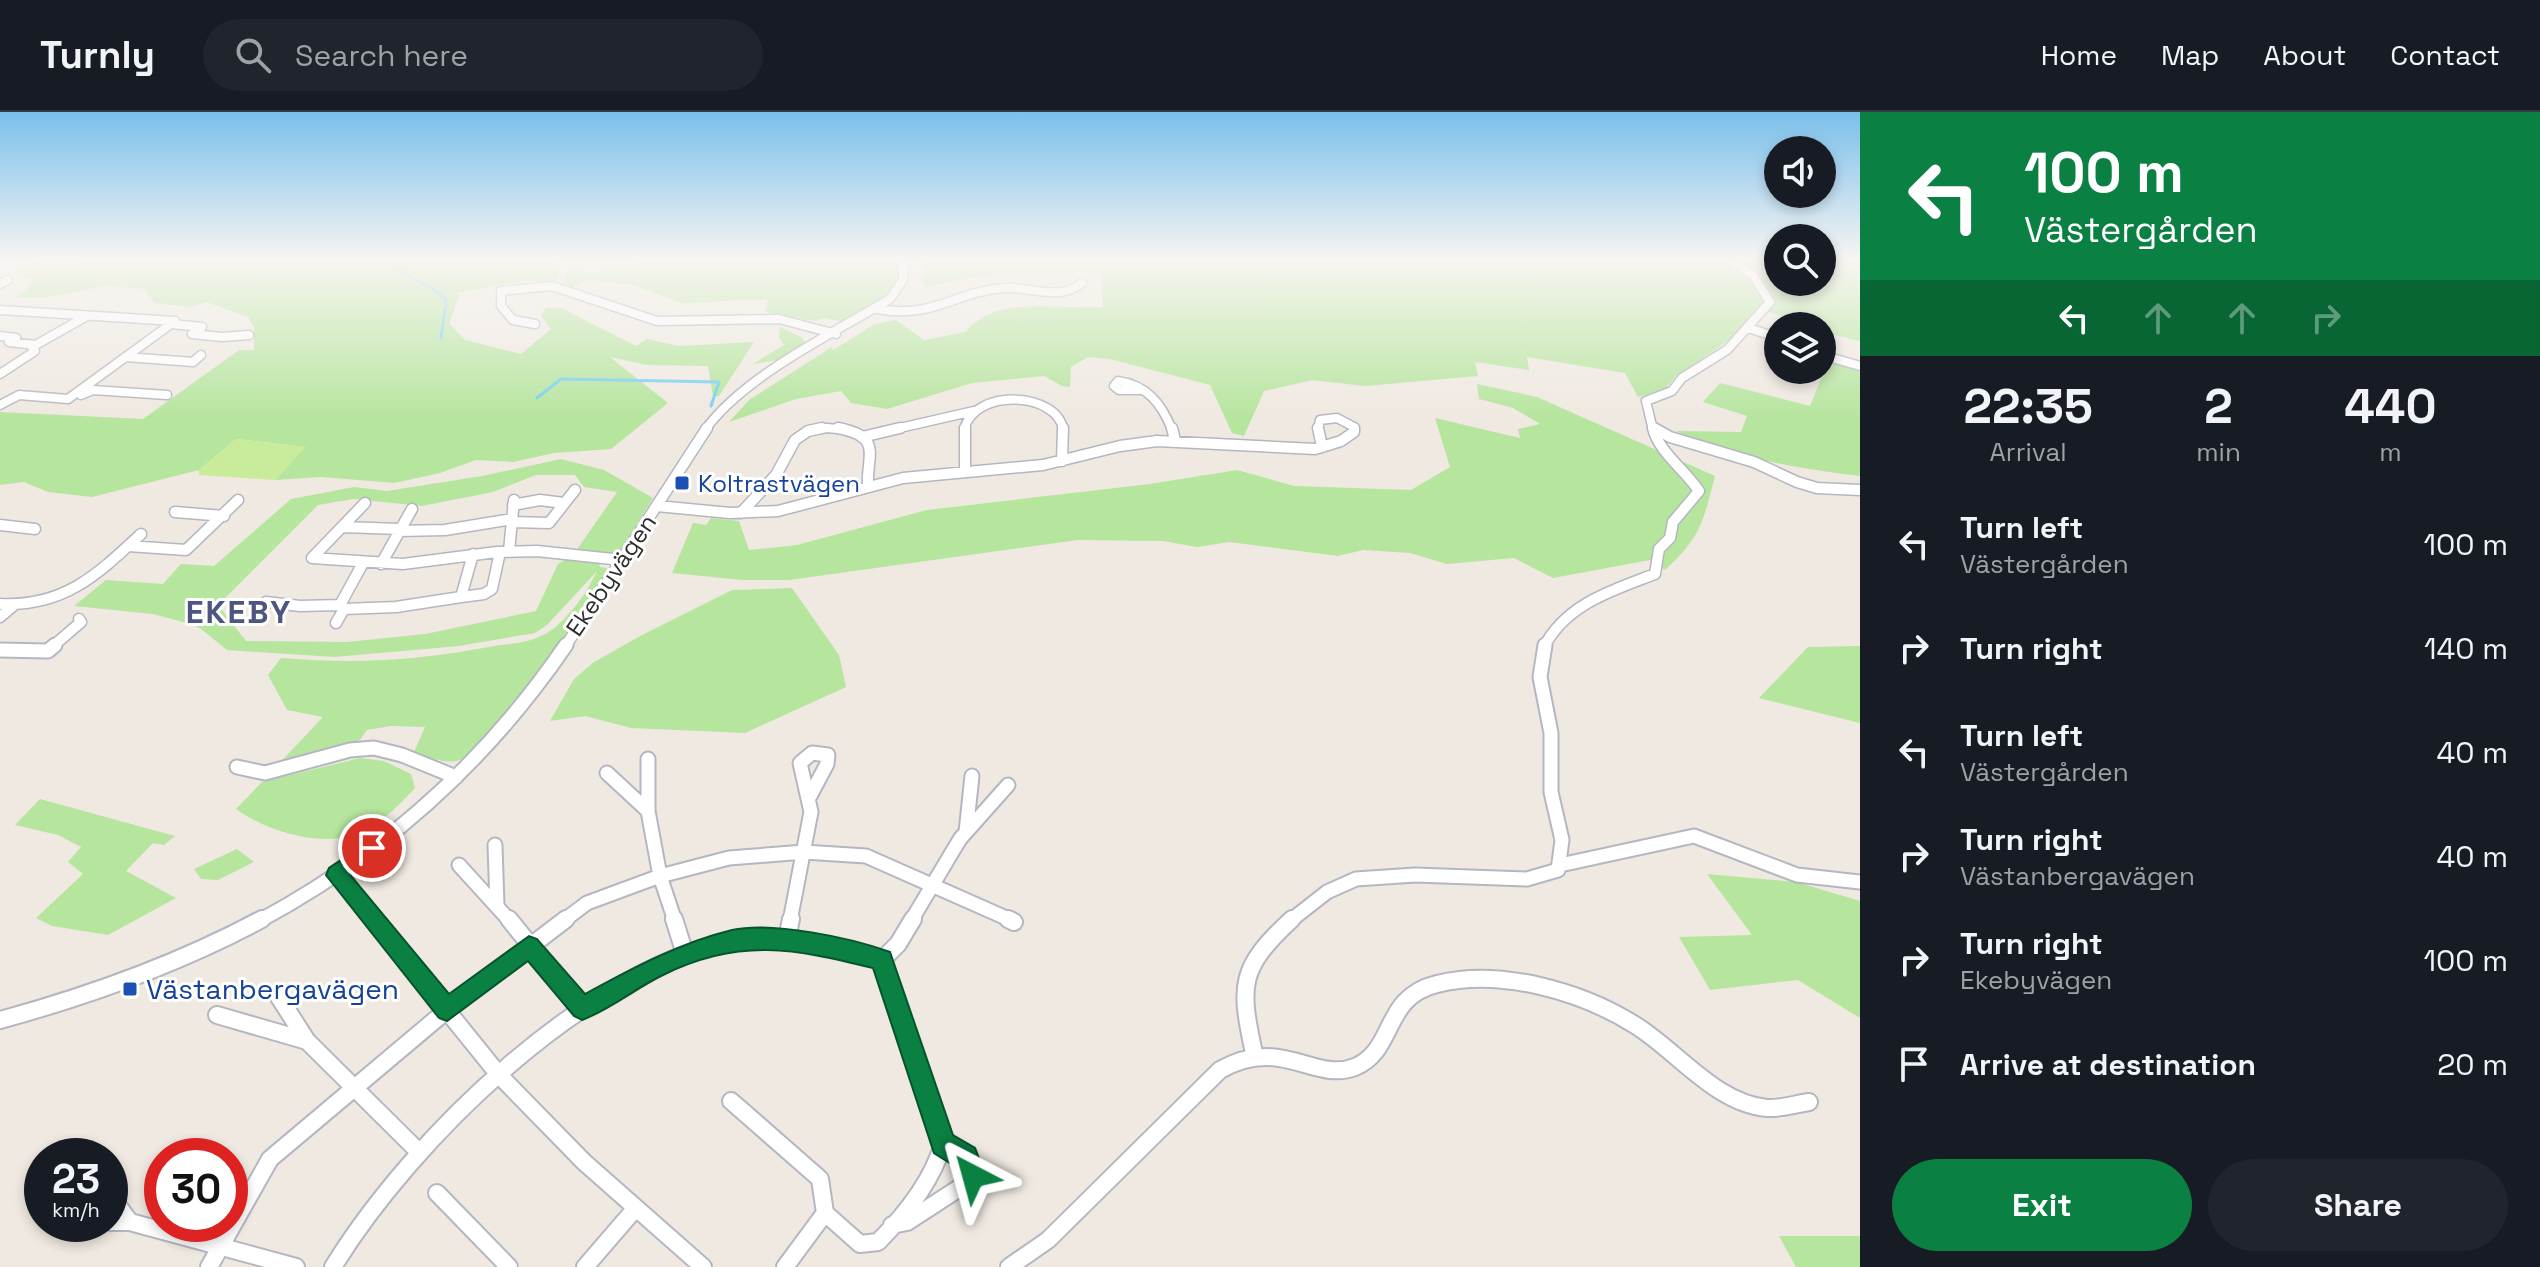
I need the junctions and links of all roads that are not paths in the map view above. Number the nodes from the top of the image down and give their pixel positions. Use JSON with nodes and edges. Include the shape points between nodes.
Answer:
{"nodes":[{"id":1,"x":32,"y":312,"type":"edge"},
{"id":2,"x":88,"y":312,"type":"edge"},
{"id":3,"x":506,"y":312,"type":"edge"},
{"id":4,"x":630,"y":312,"type":"edge"},
{"id":5,"x":872,"y":312,"type":"edge"},
{"id":6,"x":1762,"y":312,"type":"edge"},
{"id":7,"x":84,"y":315,"type":"junction"},
{"id":8,"x":171,"y":324,"type":"junction"},
{"id":9,"x":535,"y":324,"type":"dead end"},
{"id":10,"x":1749,"y":328,"type":"junction"},
{"id":11,"x":1764,"y":333,"type":"edge"},
{"id":12,"x":836,"y":334,"type":"junction"},
{"id":13,"x":249,"y":335,"type":"dead end"},
{"id":14,"x":0,"y":336,"type":"edge"},
{"id":15,"x":35,"y":345,"type":"junction"},
{"id":16,"x":201,"y":355,"type":"dead end"},
{"id":17,"x":126,"y":357,"type":"junction"},
{"id":18,"x":1836,"y":359,"type":"edge"},
{"id":19,"x":1860,"y":366,"type":"edge"},
{"id":20,"x":1,"y":372,"type":"edge"},
{"id":21,"x":1139,"y":390,"type":"dead end"},
{"id":22,"x":0,"y":394,"type":"edge"},
{"id":23,"x":19,"y":394,"type":"junction"},
{"id":24,"x":74,"y":394,"type":"junction"},
{"id":25,"x":167,"y":395,"type":"dead end"},
{"id":26,"x":0,"y":405,"type":"edge"},
{"id":27,"x":974,"y":411,"type":"junction"},
{"id":28,"x":1654,"y":428,"type":"junction"},
{"id":29,"x":862,"y":437,"type":"junction"},
{"id":30,"x":1175,"y":440,"type":"junction"},
{"id":31,"x":1322,"y":447,"type":"dead end"},
{"id":32,"x":1062,"y":461,"type":"junction"},
{"id":33,"x":965,"y":471,"type":"junction"},
{"id":34,"x":868,"y":486,"type":"junction"},
{"id":35,"x":575,"y":490,"type":"dead end"},
{"id":36,"x":1860,"y":490,"type":"edge"},
{"id":37,"x":238,"y":500,"type":"dead end"},
{"id":38,"x":365,"y":503,"type":"dead end"},
{"id":39,"x":564,"y":503,"type":"junction"},
{"id":40,"x":657,"y":506,"type":"junction"},
{"id":41,"x":412,"y":509,"type":"dead end"},
{"id":42,"x":175,"y":512,"type":"dead end"},
{"id":43,"x":741,"y":513,"type":"junction"},
{"id":44,"x":224,"y":516,"type":"junction"},
{"id":45,"x":512,"y":520,"type":"junction"},
{"id":46,"x":0,"y":525,"type":"edge"},
{"id":47,"x":343,"y":527,"type":"junction"},
{"id":48,"x":35,"y":529,"type":"dead end"},
{"id":49,"x":398,"y":530,"type":"junction"},
{"id":50,"x":141,"y":534,"type":"dead end"},
{"id":51,"x":128,"y":546,"type":"junction"},
{"id":52,"x":504,"y":551,"type":"junction"},
{"id":53,"x":473,"y":554,"type":"junction"},
{"id":54,"x":622,"y":560,"type":"junction"},
{"id":55,"x":363,"y":563,"type":"junction"},
{"id":56,"x":381,"y":564,"type":"junction"},
{"id":57,"x":461,"y":597,"type":"junction"},
{"id":58,"x":266,"y":602,"type":"dead end"},
{"id":59,"x":0,"y":604,"type":"edge"},
{"id":60,"x":13,"y":606,"type":"junction"},
{"id":61,"x":342,"y":607,"type":"junction"},
{"id":62,"x":0,"y":617,"type":"edge"},
{"id":63,"x":79,"y":619,"type":"dead end"},
{"id":64,"x":336,"y":623,"type":"dead end"},
{"id":65,"x":0,"y":650,"type":"edge"},
{"id":66,"x":648,"y":759,"type":"dead end"},
{"id":67,"x":237,"y":767,"type":"dead end"},
{"id":68,"x":607,"y":773,"type":"dead end"},
{"id":69,"x":972,"y":776,"type":"dead end"},
{"id":70,"x":456,"y":777,"type":"junction"},
{"id":71,"x":1008,"y":785,"type":"dead end"},
{"id":72,"x":810,"y":796,"type":"dead end"},
{"id":73,"x":648,"y":811,"type":"junction"},
{"id":74,"x":966,"y":832,"type":"junction"},
{"id":75,"x":495,"y":845,"type":"dead end"},
{"id":76,"x":804,"y":852,"type":"junction"},
{"id":77,"x":459,"y":865,"type":"dead end"},
{"id":78,"x":1560,"y":865,"type":"junction"},
{"id":79,"x":337,"y":875,"type":"junction"},
{"id":80,"x":660,"y":876,"type":"junction"},
{"id":81,"x":1860,"y":882,"type":"edge"},
{"id":82,"x":932,"y":885,"type":"junction"},
{"id":83,"x":497,"y":905,"type":"junction"},
{"id":84,"x":1014,"y":922,"type":"dead end"},
{"id":85,"x":787,"y":939,"type":"junction"},
{"id":86,"x":529,"y":946,"type":"junction"},
{"id":87,"x":685,"y":954,"type":"junction"},
{"id":88,"x":882,"y":960,"type":"junction"},
{"id":89,"x":277,"y":994,"type":"dead end"},
{"id":90,"x":582,"y":1009,"type":"junction"},
{"id":91,"x":447,"y":1010,"type":"junction"},
{"id":92,"x":217,"y":1015,"type":"dead end"},
{"id":93,"x":0,"y":1020,"type":"edge"},
{"id":94,"x":307,"y":1041,"type":"junction"},
{"id":95,"x":1254,"y":1053,"type":"junction"},
{"id":96,"x":499,"y":1075,"type":"junction"},
{"id":97,"x":352,"y":1088,"type":"junction"},
{"id":98,"x":731,"y":1101,"type":"dead end"},
{"id":99,"x":1809,"y":1102,"type":"dead end"},
{"id":100,"x":943,"y":1144,"type":"junction"},
{"id":101,"x":419,"y":1152,"type":"junction"},
{"id":102,"x":437,"y":1193,"type":"dead end"},
{"id":103,"x":635,"y":1209,"type":"junction"},
{"id":104,"x":825,"y":1213,"type":"junction"},
{"id":105,"x":128,"y":1219,"type":"edge"},
{"id":106,"x":130,"y":1222,"type":"joint"},
{"id":107,"x":892,"y":1225,"type":"junction"},
{"id":108,"x":219,"y":1244,"type":"junction"},
{"id":109,"x":209,"y":1267,"type":"edge"},
{"id":110,"x":296,"y":1267,"type":"edge"},
{"id":111,"x":333,"y":1267,"type":"edge"},
{"id":112,"x":509,"y":1267,"type":"edge"},
{"id":113,"x":585,"y":1267,"type":"edge"},
{"id":114,"x":703,"y":1267,"type":"edge"},
{"id":115,"x":785,"y":1267,"type":"edge"},
{"id":116,"x":1009,"y":1267,"type":"edge"}],
"edges":[{"from":1,"to":7,"type":"street"},
{"from":2,"to":7,"type":"street"},
{"from":3,"to":9,"type":"street","via":[[513,320]]},
{"from":4,"to":12,"type":"street","via":[[657,321],[770,318]]},
{"from":5,"to":12,"type":"street","name":"Ekebyvägen"},
{"from":6,"to":10,"type":"street"},
{"from":7,"to":8,"type":"street","via":[[175,321]]},
{"from":7,"to":15,"type":"street"},
{"from":8,"to":13,"type":"street","via":[[202,327],[192,334]]},
{"from":8,"to":17,"type":"street"},
{"from":10,"to":11,"type":"street"},
{"from":10,"to":28,"type":"street","via":[[1672,391],[1646,401]]},
{"from":12,"to":40,"type":"street","name":"Ekebyvägen","via":[[724,407]]},
{"from":14,"to":15,"type":"street"},
{"from":15,"to":20,"type":"street","via":[[35,351]]},
{"from":16,"to":17,"type":"street","via":[[193,362]]},
{"from":17,"to":24,"type":"street"},
{"from":18,"to":19,"type":"street"},
{"from":21,"to":30,"type":"street","via":[[1166,413]]},
{"from":22,"to":23,"type":"street"},
{"from":23,"to":24,"type":"street","via":[[68,399]]},
{"from":23,"to":26,"type":"street"},
{"from":24,"to":25,"type":"street","via":[[93,390]]},
{"from":27,"to":29,"type":"street"},
{"from":27,"to":32,"type":"street","via":[[1022,400],[1051,410],[1063,424]]},
{"from":27,"to":33,"type":"street","via":[[963,443]]},
{"from":28,"to":36,"type":"street","via":[[1797,482]]},
{"from":28,"to":78,"type":"street","via":[[1656,442],[1699,491],[1670,526],[1655,574],[1604,592],[1560,623],[1541,662],[1551,733],[1551,794],[1565,853]]},
{"from":29,"to":34,"type":"street","via":[[873,456]]},
{"from":29,"to":43,"type":"street","via":[[832,428],[803,433],[793,441],[773,479]]},
{"from":30,"to":31,"type":"street"},
{"from":30,"to":32,"type":"street","via":[[1120,446]]},
{"from":32,"to":33,"type":"street"},
{"from":33,"to":34,"type":"street"},
{"from":34,"to":43,"type":"street","via":[[778,511]]},
{"from":35,"to":39,"type":"street"},
{"from":37,"to":44,"type":"street"},
{"from":38,"to":47,"type":"street"},
{"from":39,"to":45,"type":"street","via":[[549,523]]},
{"from":39,"to":45,"type":"street","via":[[514,502]]},
{"from":40,"to":43,"type":"street"},
{"from":40,"to":54,"type":"street","name":"Ekebyvägen"},
{"from":41,"to":49,"type":"street"},
{"from":42,"to":44,"type":"street"},
{"from":44,"to":51,"type":"street","via":[[186,550]]},
{"from":45,"to":49,"type":"street","via":[[445,530]]},
{"from":45,"to":52,"type":"street"},
{"from":46,"to":48,"type":"street"},
{"from":47,"to":49,"type":"street"},
{"from":47,"to":55,"type":"street","via":[[312,558]]},
{"from":49,"to":56,"type":"street"},
{"from":50,"to":51,"type":"street"},
{"from":51,"to":60,"type":"street","via":[[80,587],[38,605]]},
{"from":52,"to":53,"type":"street"},
{"from":52,"to":54,"type":"street"},
{"from":52,"to":57,"type":"street","via":[[492,589]]},
{"from":53,"to":56,"type":"street"},
{"from":53,"to":57,"type":"street"},
{"from":54,"to":70,"type":"street","name":"Ekebyvägen","via":[[526,701]]},
{"from":55,"to":56,"type":"street"},
{"from":55,"to":61,"type":"street"},
{"from":57,"to":61,"type":"street","via":[[396,607]]},
{"from":58,"to":61,"type":"street"},
{"from":59,"to":60,"type":"street"},
{"from":60,"to":62,"type":"street"},
{"from":61,"to":64,"type":"street"},
{"from":63,"to":65,"type":"street","via":[[48,651]]},
{"from":66,"to":73,"type":"street"},
{"from":67,"to":70,"type":"street","via":[[265,773],[374,748]]},
{"from":68,"to":73,"type":"street"},
{"from":69,"to":74,"type":"street"},
{"from":70,"to":79,"type":"street","name":"Ekebyvägen"},
{"from":71,"to":74,"type":"street"},
{"from":72,"to":76,"type":"street"},
{"from":73,"to":80,"type":"street"},
{"from":74,"to":82,"type":"street"},
{"from":75,"to":83,"type":"street"},
{"from":76,"to":80,"type":"street","via":[[729,858]]},
{"from":76,"to":82,"type":"street","via":[[866,856]]},
{"from":76,"to":85,"type":"street"},
{"from":77,"to":83,"type":"street"},
{"from":78,"to":81,"type":"street","via":[[1694,836],[1797,875]]},
{"from":78,"to":95,"type":"street","via":[[1552,874],[1532,879],[1382,877],[1340,885],[1279,930],[1249,967],[1244,996]]},
{"from":79,"to":91,"type":"street"},
{"from":79,"to":93,"type":"street","name":"Ekebyvägen","via":[[186,958],[109,989]]},
{"from":80,"to":86,"type":"street","via":[[587,903]]},
{"from":80,"to":87,"type":"street"},
{"from":82,"to":84,"type":"street"},
{"from":82,"to":88,"type":"street","via":[[898,944]]},
{"from":83,"to":86,"type":"street"},
{"from":85,"to":87,"type":"street","via":[[736,939]]},
{"from":85,"to":88,"type":"street"},
{"from":86,"to":90,"type":"street"},
{"from":86,"to":91,"type":"street"},
{"from":87,"to":90,"type":"street"},
{"from":88,"to":100,"type":"street"},
{"from":89,"to":94,"type":"street"},
{"from":90,"to":96,"type":"street"},
{"from":91,"to":96,"type":"street"},
{"from":91,"to":97,"type":"street"},
{"from":92,"to":94,"type":"street"},
{"from":94,"to":97,"type":"street"},
{"from":95,"to":99,"type":"street","via":[[1352,1069],[1372,1059],[1405,997],[1438,983],[1473,979],[1535,987],[1588,1002],[1634,1025],[1725,1093],[1765,1109]]},
{"from":95,"to":116,"type":"street","via":[[1220,1070],[1048,1240]]},
{"from":96,"to":101,"type":"street"},
{"from":96,"to":103,"type":"street"},
{"from":97,"to":101,"type":"street"},
{"from":97,"to":108,"type":"street","via":[[270,1159]]},
{"from":98,"to":104,"type":"street","via":[[820,1179]]},
{"from":100,"to":107,"type":"street","via":[[940,1157]]},
{"from":100,"to":107,"type":"street","via":[[966,1158],[973,1171],[970,1181],[907,1222]]},
{"from":101,"to":111,"type":"street","via":[[367,1209]]},
{"from":102,"to":112,"type":"street"},
{"from":103,"to":113,"type":"street"},
{"from":103,"to":114,"type":"street"},
{"from":104,"to":107,"type":"street","via":[[860,1244],[878,1242]]},
{"from":104,"to":115,"type":"street"},
{"from":105,"to":106,"type":"street"},
{"from":106,"to":108,"type":"street"},
{"from":108,"to":109,"type":"street"},
{"from":108,"to":110,"type":"street"}]}
